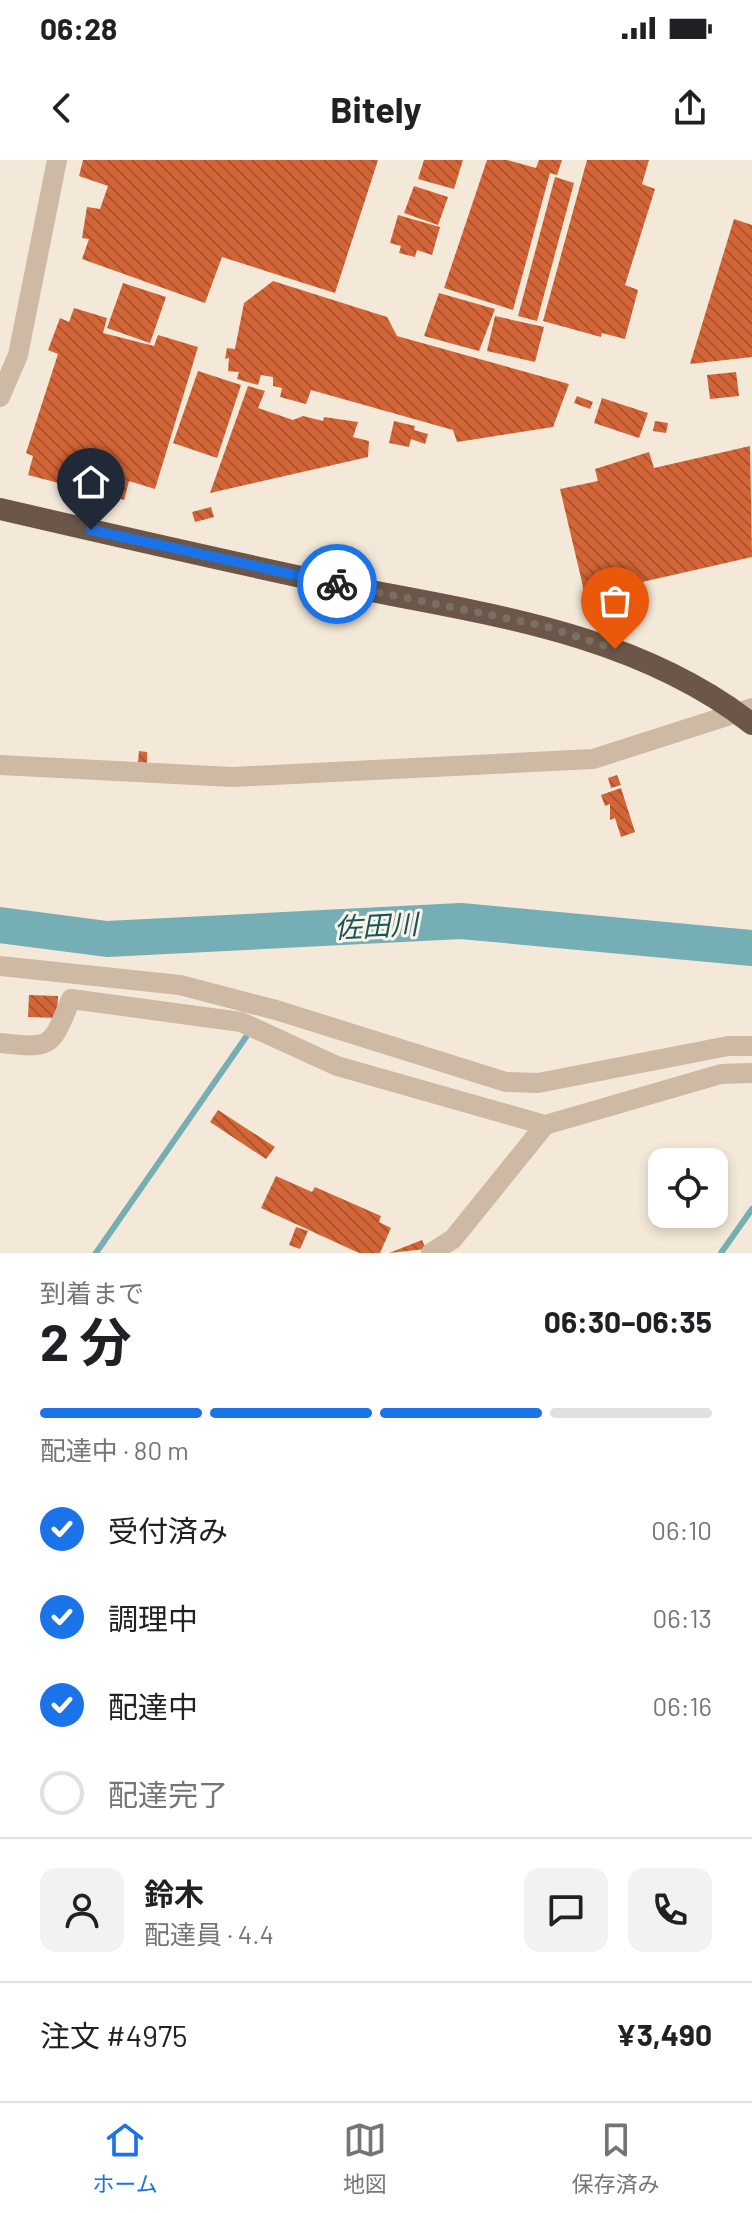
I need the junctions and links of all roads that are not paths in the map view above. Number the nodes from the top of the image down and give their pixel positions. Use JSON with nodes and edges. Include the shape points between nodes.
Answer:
{"nodes":[{"id":1,"x":57,"y":160,"type":"edge"},
{"id":2,"x":0,"y":397,"type":"edge"},
{"id":3,"x":0,"y":509,"type":"edge"},
{"id":4,"x":748,"y":715,"type":"edge"},
{"id":5,"x":0,"y":765,"type":"edge"},
{"id":6,"x":0,"y":966,"type":"edge"},
{"id":7,"x":0,"y":1043,"type":"edge"},
{"id":8,"x":752,"y":1046,"type":"edge"},
{"id":9,"x":752,"y":1073,"type":"edge"},
{"id":10,"x":545,"y":1125,"type":"junction"},
{"id":11,"x":431,"y":1253,"type":"edge"}],
"edges":[{"from":1,"to":2,"type":"street","via":[[18,355]]},
{"from":3,"to":4,"type":"highway","via":[[545,626],[639,657]]},
{"from":4,"to":5,"type":"street","via":[[593,759],[233,777]]},
{"from":6,"to":8,"type":"street","via":[[180,985],[506,1082],[538,1083],[728,1046]]},
{"from":7,"to":10,"type":"street","via":[[38,1047],[55,1037],[71,999],[241,1022],[337,1066]]},
{"from":9,"to":10,"type":"street","via":[[721,1074]]},
{"from":10,"to":11,"type":"street","via":[[453,1239]]}]}
